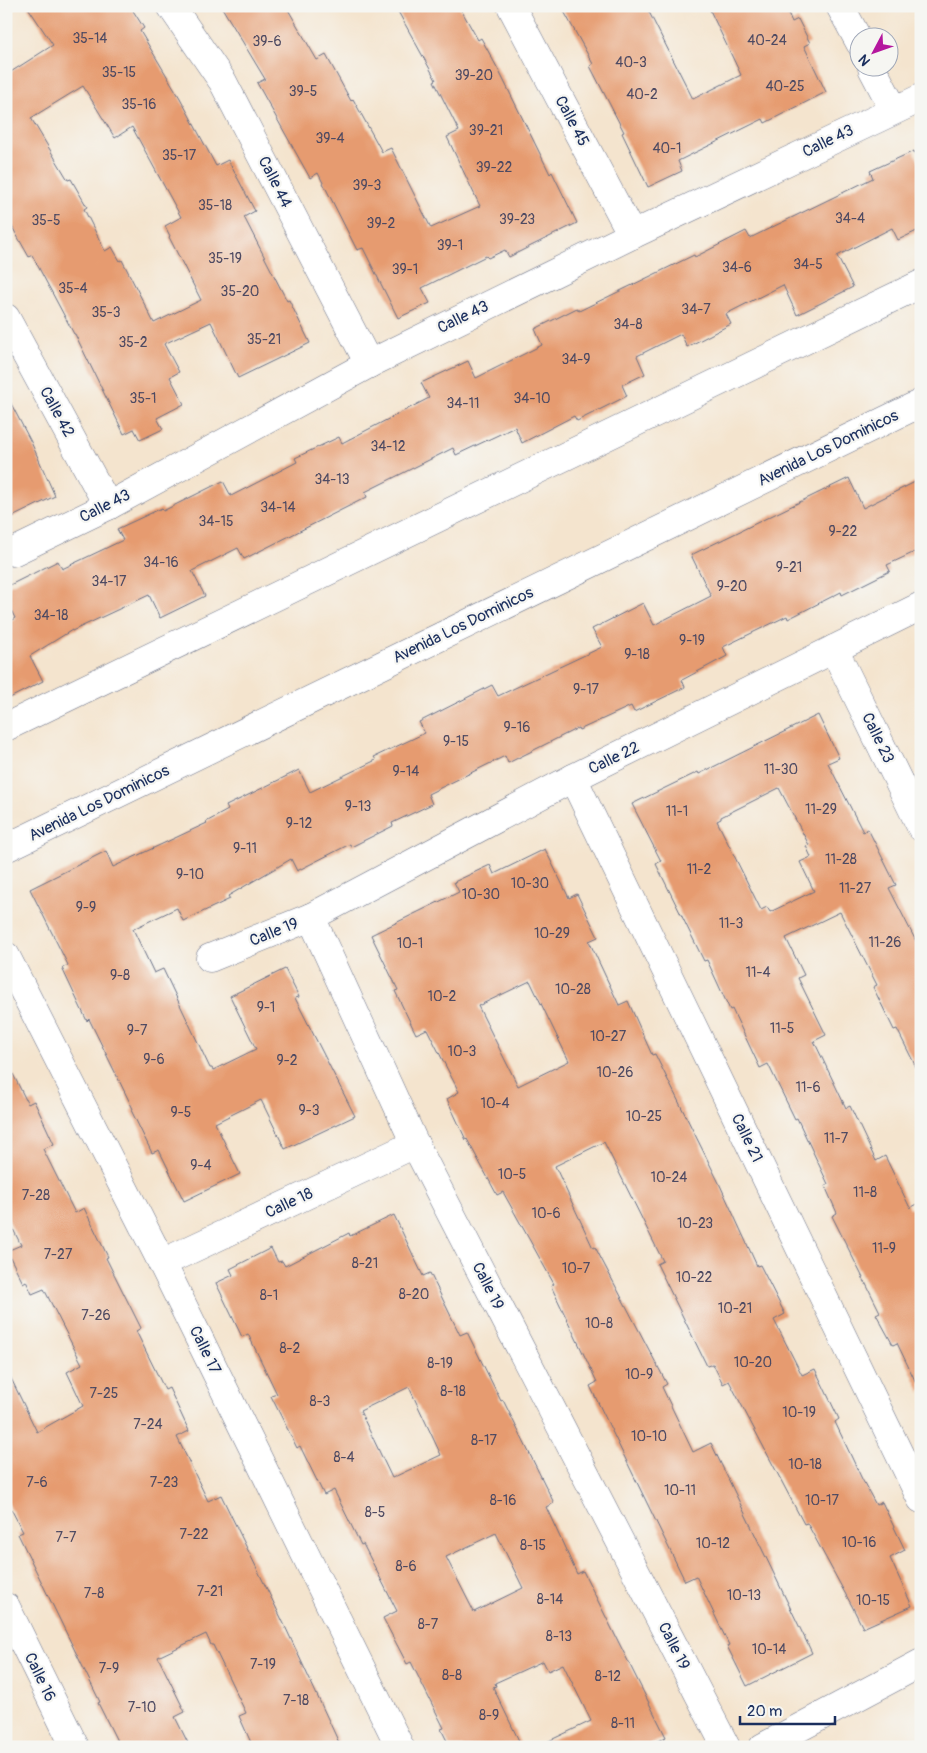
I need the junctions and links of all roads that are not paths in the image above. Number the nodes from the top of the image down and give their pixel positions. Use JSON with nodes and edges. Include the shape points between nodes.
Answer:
{"nodes":[{"id":1,"x":171,"y":6,"type":"edge"},
{"id":2,"x":511,"y":6,"type":"edge"},
{"id":3,"x":840,"y":6,"type":"edge"},
{"id":4,"x":852,"y":28,"type":"edge"},
{"id":5,"x":877,"y":78,"type":"edge"},
{"id":6,"x":921,"y":98,"type":"edge"},
{"id":7,"x":894,"y":110,"type":"junction"},
{"id":8,"x":632,"y":235,"type":"junction"},
{"id":9,"x":921,"y":284,"type":"edge"},
{"id":10,"x":6,"y":318,"type":"edge"},
{"id":11,"x":369,"y":364,"type":"junction"},
{"id":12,"x":921,"y":403,"type":"edge"},
{"id":13,"x":108,"y":506,"type":"junction"},
{"id":14,"x":13,"y":552,"type":"dead end"},
{"id":15,"x":921,"y":606,"type":"edge"},
{"id":16,"x":834,"y":649,"type":"junction"},
{"id":17,"x":6,"y":727,"type":"edge"},
{"id":18,"x":574,"y":778,"type":"junction"},
{"id":19,"x":921,"y":827,"type":"edge"},
{"id":20,"x":6,"y":848,"type":"edge"},
{"id":21,"x":312,"y":917,"type":"junction"},
{"id":22,"x":6,"y":956,"type":"edge"},
{"id":23,"x":210,"y":958,"type":"dead end"},
{"id":24,"x":415,"y":1144,"type":"junction"},
{"id":25,"x":162,"y":1263,"type":"junction"},
{"id":26,"x":921,"y":1499,"type":"edge"},
{"id":27,"x":6,"y":1606,"type":"edge"},
{"id":28,"x":921,"y":1663,"type":"edge"},
{"id":29,"x":75,"y":1747,"type":"edge"},
{"id":30,"x":400,"y":1747,"type":"edge"},
{"id":31,"x":726,"y":1747,"type":"edge"},
{"id":32,"x":764,"y":1747,"type":"edge"}],
"edges":[{"from":1,"to":11,"type":"street","name":"Calle 44","via":[[223,82]]},
{"from":2,"to":8,"type":"street","name":"Calle 45"},
{"from":3,"to":4,"type":"street"},
{"from":5,"to":7,"type":"street"},
{"from":6,"to":7,"type":"street","name":"Calle 43"},
{"from":7,"to":8,"type":"street","name":"Calle 43"},
{"from":8,"to":11,"type":"street","name":"Calle 43"},
{"from":9,"to":17,"type":"street"},
{"from":10,"to":13,"type":"street","name":"Calle 42"},
{"from":11,"to":13,"type":"street","name":"Calle 43"},
{"from":12,"to":20,"type":"street","name":"Avenida Los Dominicos"},
{"from":13,"to":14,"type":"street","name":"Calle 43"},
{"from":15,"to":16,"type":"street","name":"Calle 22"},
{"from":16,"to":18,"type":"street","name":"Calle 22"},
{"from":16,"to":19,"type":"street","name":"Calle 23"},
{"from":18,"to":21,"type":"street","name":"Calle 22"},
{"from":18,"to":26,"type":"street","name":"Calle 21"},
{"from":21,"to":23,"type":"street","name":"Calle 19"},
{"from":21,"to":24,"type":"street","name":"Calle 19"},
{"from":22,"to":25,"type":"street","name":"Calle 17"},
{"from":24,"to":25,"type":"street","name":"Calle 18"},
{"from":24,"to":31,"type":"street","name":"Calle 19"},
{"from":25,"to":30,"type":"street","name":"Calle 17"},
{"from":27,"to":29,"type":"street","name":"Calle 16"},
{"from":28,"to":32,"type":"street"}]}
